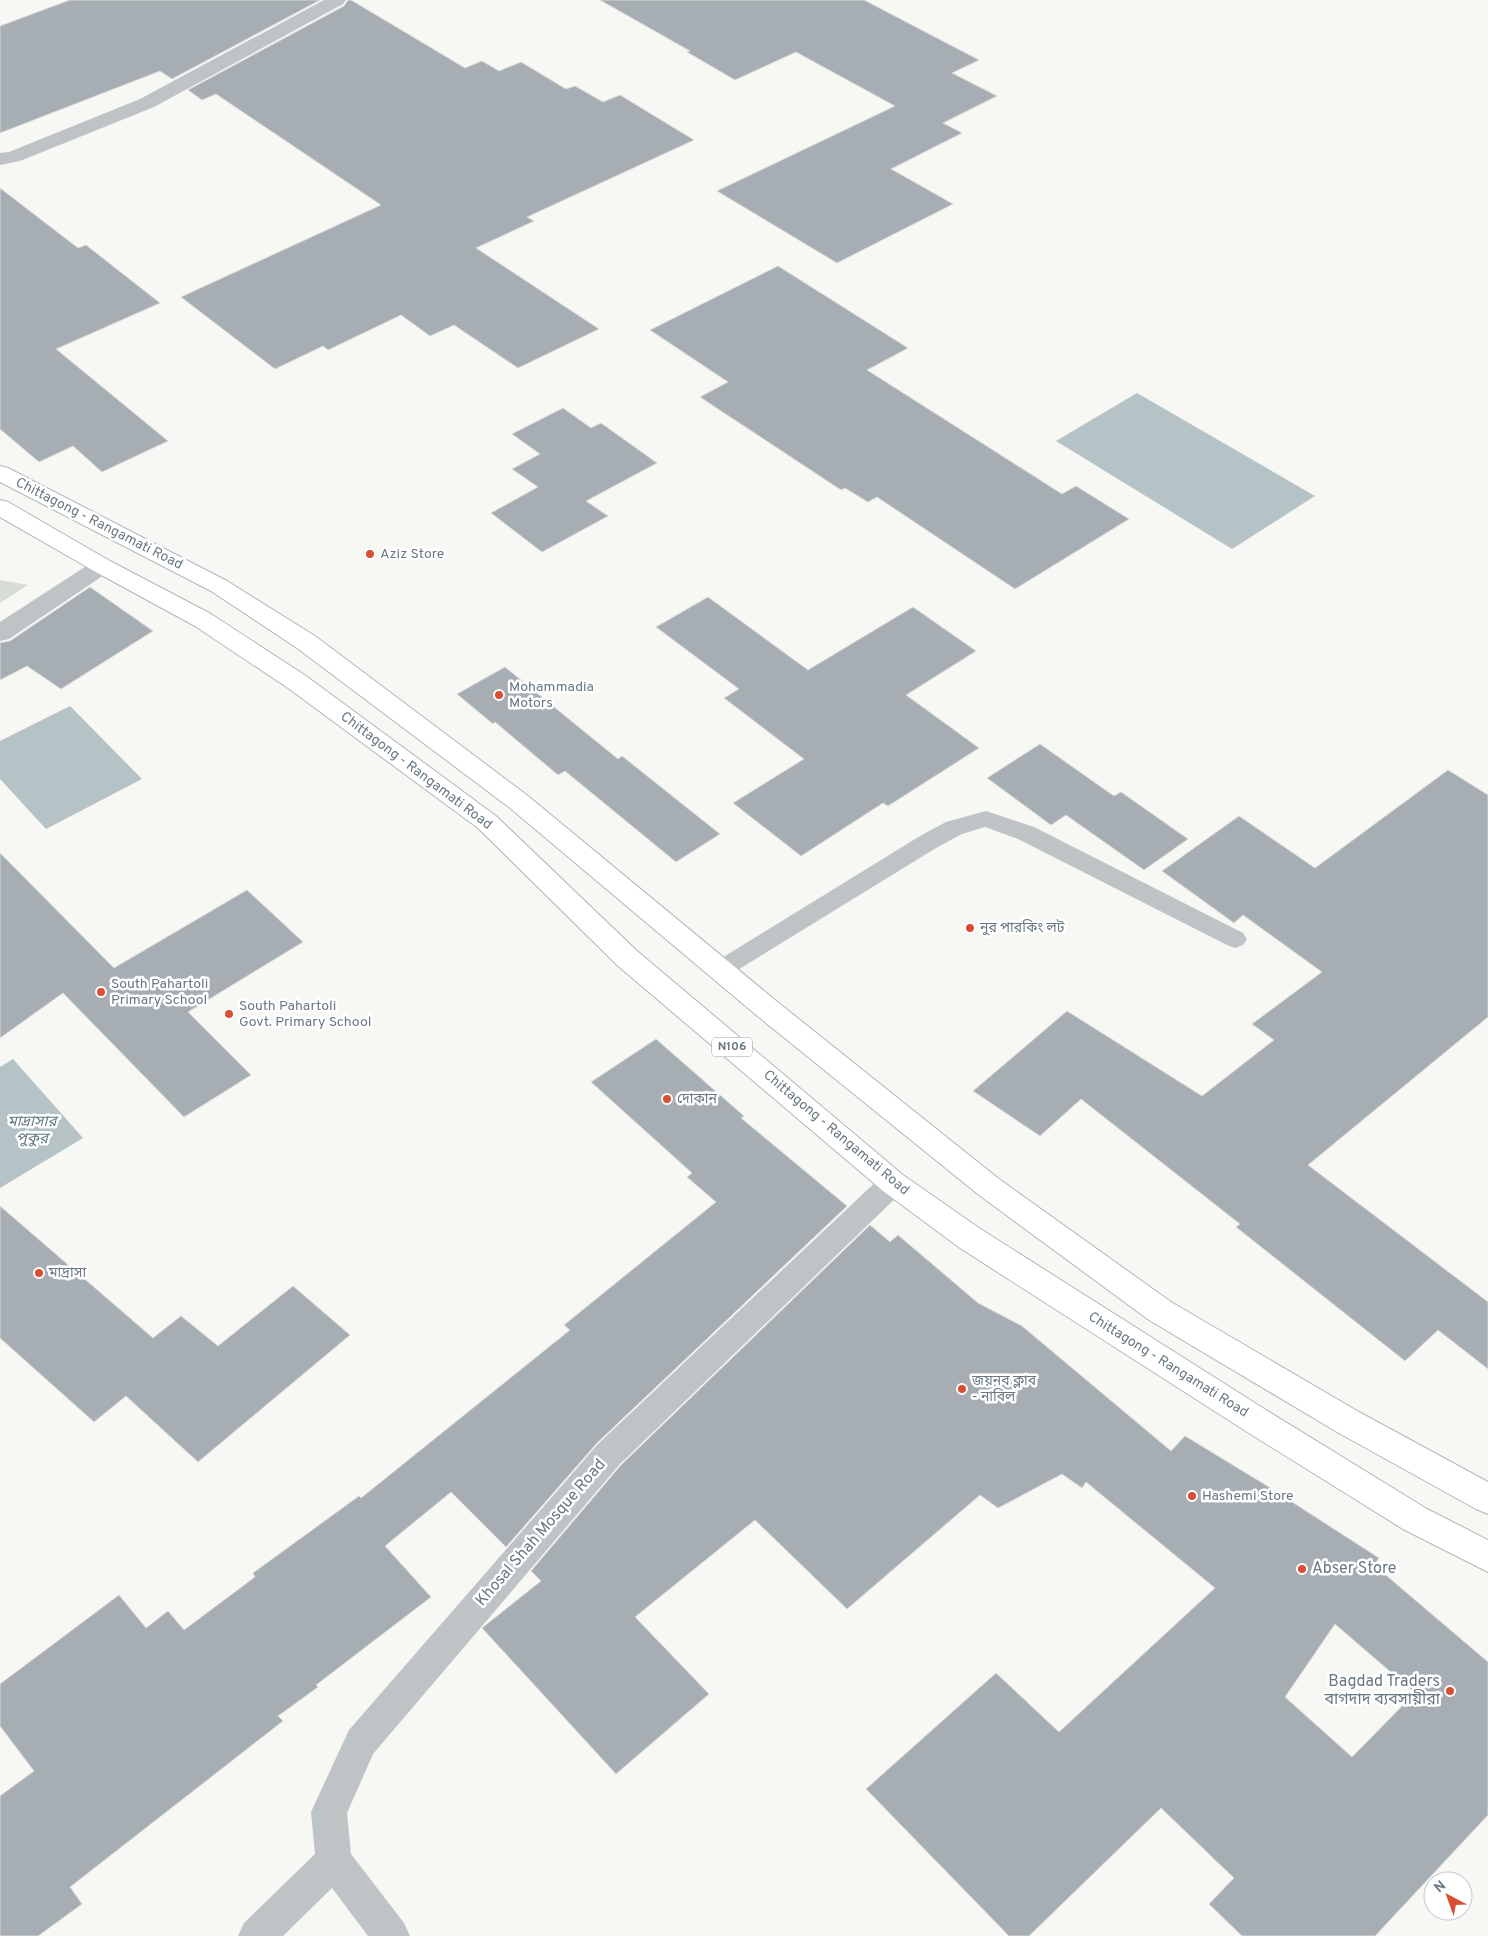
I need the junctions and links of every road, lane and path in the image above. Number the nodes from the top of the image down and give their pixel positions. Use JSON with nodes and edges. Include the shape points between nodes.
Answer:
{"nodes":[{"id":1,"x":337,"y":0,"type":"edge"},
{"id":2,"x":0,"y":159,"type":"edge"},
{"id":3,"x":0,"y":473,"type":"edge"},
{"id":4,"x":0,"y":507,"type":"edge"},
{"id":5,"x":102,"y":566,"type":"junction"},
{"id":6,"x":0,"y":633,"type":"edge"},
{"id":7,"x":1235,"y":939,"type":"dead end"},
{"id":8,"x":720,"y":970,"type":"junction"},
{"id":9,"x":893,"y":1183,"type":"junction"},
{"id":10,"x":1488,"y":1500,"type":"edge"},
{"id":11,"x":1488,"y":1557,"type":"edge"},
{"id":12,"x":334,"y":1861,"type":"junction"},
{"id":13,"x":257,"y":1936,"type":"edge"},
{"id":14,"x":391,"y":1936,"type":"edge"}],
"edges":[{"from":1,"to":2,"type":"street","via":[[147,103],[13,157]]},
{"from":3,"to":8,"type":"highway","name":"Chittagong - Rangamati Road","via":[[218,586],[306,642],[519,802]]},
{"from":4,"to":5,"type":"highway","name":"Chittagong - Rangamati Road","number":"N106"},
{"from":5,"to":6,"type":"street"},
{"from":5,"to":9,"type":"highway","name":"Chittagong - Rangamati Road","number":"N106","via":[[203,620],[258,656],[487,822],[627,958]]},
{"from":7,"to":8,"type":"lane","via":[[1026,833],[986,819],[954,828],[928,842]]},
{"from":8,"to":10,"type":"highway","name":"Chittagong - Rangamati Road","via":[[988,1187],[1160,1311]]},
{"from":9,"to":11,"type":"highway","name":"Chittagong - Rangamati Road","number":"N106","via":[[970,1239],[1255,1420],[1415,1519]]},
{"from":9,"to":12,"type":"street","name":"Khosal Shah Mosque Road","via":[[609,1454],[361,1742],[329,1812]]},
{"from":12,"to":13,"type":"street"},
{"from":12,"to":14,"type":"street"}]}
